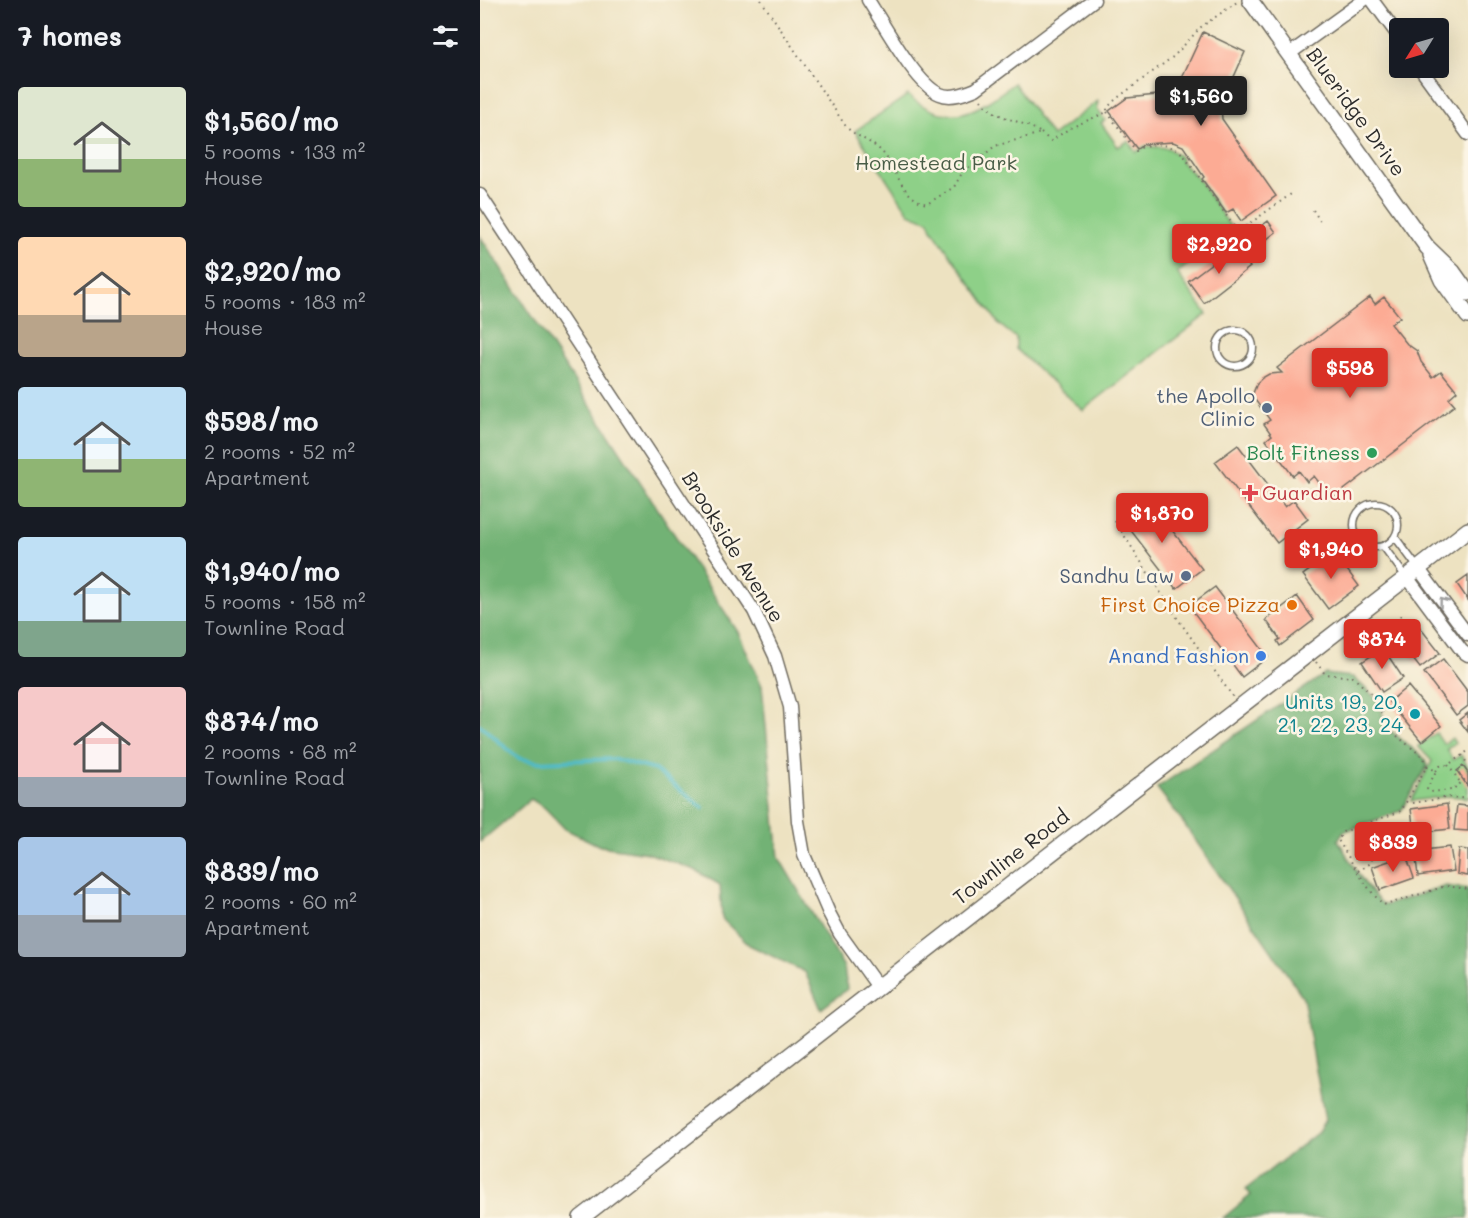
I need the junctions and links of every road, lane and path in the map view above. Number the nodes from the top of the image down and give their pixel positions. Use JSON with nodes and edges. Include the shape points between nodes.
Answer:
{"nodes":[{"id":1,"x":761,"y":0,"type":"edge"},
{"id":2,"x":868,"y":0,"type":"edge"},
{"id":3,"x":1094,"y":0,"type":"edge"},
{"id":4,"x":1240,"y":0,"type":"edge"},
{"id":5,"x":1250,"y":0,"type":"edge"},
{"id":6,"x":1364,"y":0,"type":"edge"},
{"id":7,"x":1372,"y":0,"type":"edge"},
{"id":8,"x":1389,"y":24,"type":"edge"},
{"id":9,"x":1289,"y":54,"type":"junction"},
{"id":10,"x":1427,"y":78,"type":"edge"},
{"id":11,"x":973,"y":90,"type":"junction"},
{"id":12,"x":1107,"y":112,"type":"junction"},
{"id":13,"x":1041,"y":133,"type":"junction"},
{"id":14,"x":1468,"y":134,"type":"edge"},
{"id":15,"x":1291,"y":194,"type":"dead end"},
{"id":16,"x":480,"y":195,"type":"edge"},
{"id":17,"x":1313,"y":210,"type":"dead end"},
{"id":18,"x":1320,"y":221,"type":"dead end"},
{"id":19,"x":1427,"y":247,"type":"junction"},
{"id":20,"x":1468,"y":293,"type":"edge"},
{"id":21,"x":1468,"y":316,"type":"edge"},
{"id":22,"x":1229,"y":332,"type":"joint"},
{"id":23,"x":1115,"y":521,"type":"dead end"},
{"id":24,"x":1468,"y":530,"type":"edge"},
{"id":25,"x":1395,"y":537,"type":"junction"},
{"id":26,"x":1383,"y":546,"type":"junction"},
{"id":27,"x":1412,"y":573,"type":"junction"},
{"id":28,"x":1400,"y":614,"type":"dead end"},
{"id":29,"x":1468,"y":635,"type":"edge"},
{"id":30,"x":1390,"y":644,"type":"dead end"},
{"id":31,"x":1309,"y":653,"type":"junction"},
{"id":32,"x":1468,"y":655,"type":"edge"},
{"id":33,"x":1240,"y":706,"type":"junction"},
{"id":34,"x":1468,"y":751,"type":"edge"},
{"id":35,"x":1462,"y":755,"type":"junction"},
{"id":36,"x":1448,"y":765,"type":"junction"},
{"id":37,"x":1468,"y":765,"type":"edge"},
{"id":38,"x":1427,"y":766,"type":"junction"},
{"id":39,"x":1436,"y":771,"type":"junction"},
{"id":40,"x":1468,"y":777,"type":"edge"},
{"id":41,"x":1460,"y":783,"type":"junction"},
{"id":42,"x":1468,"y":799,"type":"edge"},
{"id":43,"x":1413,"y":803,"type":"dead end"},
{"id":44,"x":1372,"y":858,"type":"dead end"},
{"id":45,"x":1358,"y":871,"type":"junction"},
{"id":46,"x":1468,"y":890,"type":"edge"},
{"id":47,"x":878,"y":987,"type":"junction"},
{"id":48,"x":581,"y":1218,"type":"edge"}],
"edges":[{"from":1,"to":13,"type":"path","via":[[847,129],[878,148],[899,181],[918,201],[927,204],[936,200],[995,146]]},
{"from":2,"to":11,"type":"street","via":[[926,87],[942,96]]},
{"from":3,"to":11,"type":"street"},
{"from":4,"to":12,"type":"path","via":[[1201,27],[1174,56],[1116,99]]},
{"from":5,"to":9,"type":"street","name":"Blueridge Drive"},
{"from":6,"to":9,"type":"street"},
{"from":7,"to":8,"type":"street"},
{"from":9,"to":19,"type":"street","name":"Blueridge Drive"},
{"from":10,"to":14,"type":"street"},
{"from":11,"to":13,"type":"path","via":[[992,114],[1029,125]]},
{"from":12,"to":13,"type":"path","via":[[1051,141]]},
{"from":12,"to":15,"type":"path","via":[[1136,151],[1144,145],[1170,145],[1182,153],[1239,232]]},
{"from":16,"to":47,"type":"street","name":"Brookside Avenue","via":[[754,611],[775,656],[790,706],[804,855],[840,934]]},
{"from":17,"to":18,"type":"path"},
{"from":19,"to":20,"type":"street","name":"Blueridge Drive"},
{"from":19,"to":21,"type":"street","name":"Blueridge Drive","via":[[1442,280]]},
{"from":22,"to":22,"type":"lane","via":[[1220,339],[1219,356],[1233,367],[1245,364],[1252,355],[1253,343],[1246,333]]},
{"from":23,"to":33,"type":"path"},
{"from":24,"to":27,"type":"street","name":"Townline Road"},
{"from":25,"to":26,"type":"lane"},
{"from":25,"to":26,"type":"lane","via":[[1397,517],[1388,506],[1374,503],[1361,509],[1355,522],[1357,536],[1369,546]]},
{"from":25,"to":27,"type":"lane"},
{"from":26,"to":27,"type":"lane"},
{"from":29,"to":27,"type":"street","one_way":true},
{"from":27,"to":31,"type":"street","name":"Townline Road"},
{"from":27,"to":32,"type":"street"},
{"from":28,"to":30,"type":"path","via":[[1406,622],[1385,638]]},
{"from":31,"to":33,"type":"street","name":"Townline Road"},
{"from":31,"to":38,"type":"path","via":[[1325,674],[1353,677],[1380,702],[1385,726],[1424,758]]},
{"from":33,"to":47,"type":"street","name":"Townline Road"},
{"from":34,"to":35,"type":"path"},
{"from":35,"to":36,"type":"path"},
{"from":35,"to":37,"type":"path"},
{"from":36,"to":39,"type":"path"},
{"from":36,"to":41,"type":"path"},
{"from":38,"to":39,"type":"path"},
{"from":38,"to":45,"type":"path","via":[[1401,812],[1343,832],[1338,840]]},
{"from":39,"to":41,"type":"path","via":[[1428,791],[1452,790]]},
{"from":40,"to":41,"type":"path"},
{"from":42,"to":43,"type":"path","via":[[1451,797]]},
{"from":44,"to":45,"type":"path"},
{"from":45,"to":46,"type":"path","via":[[1380,903],[1386,905],[1446,886]]},
{"from":47,"to":48,"type":"street","name":"Townline Road"}]}
